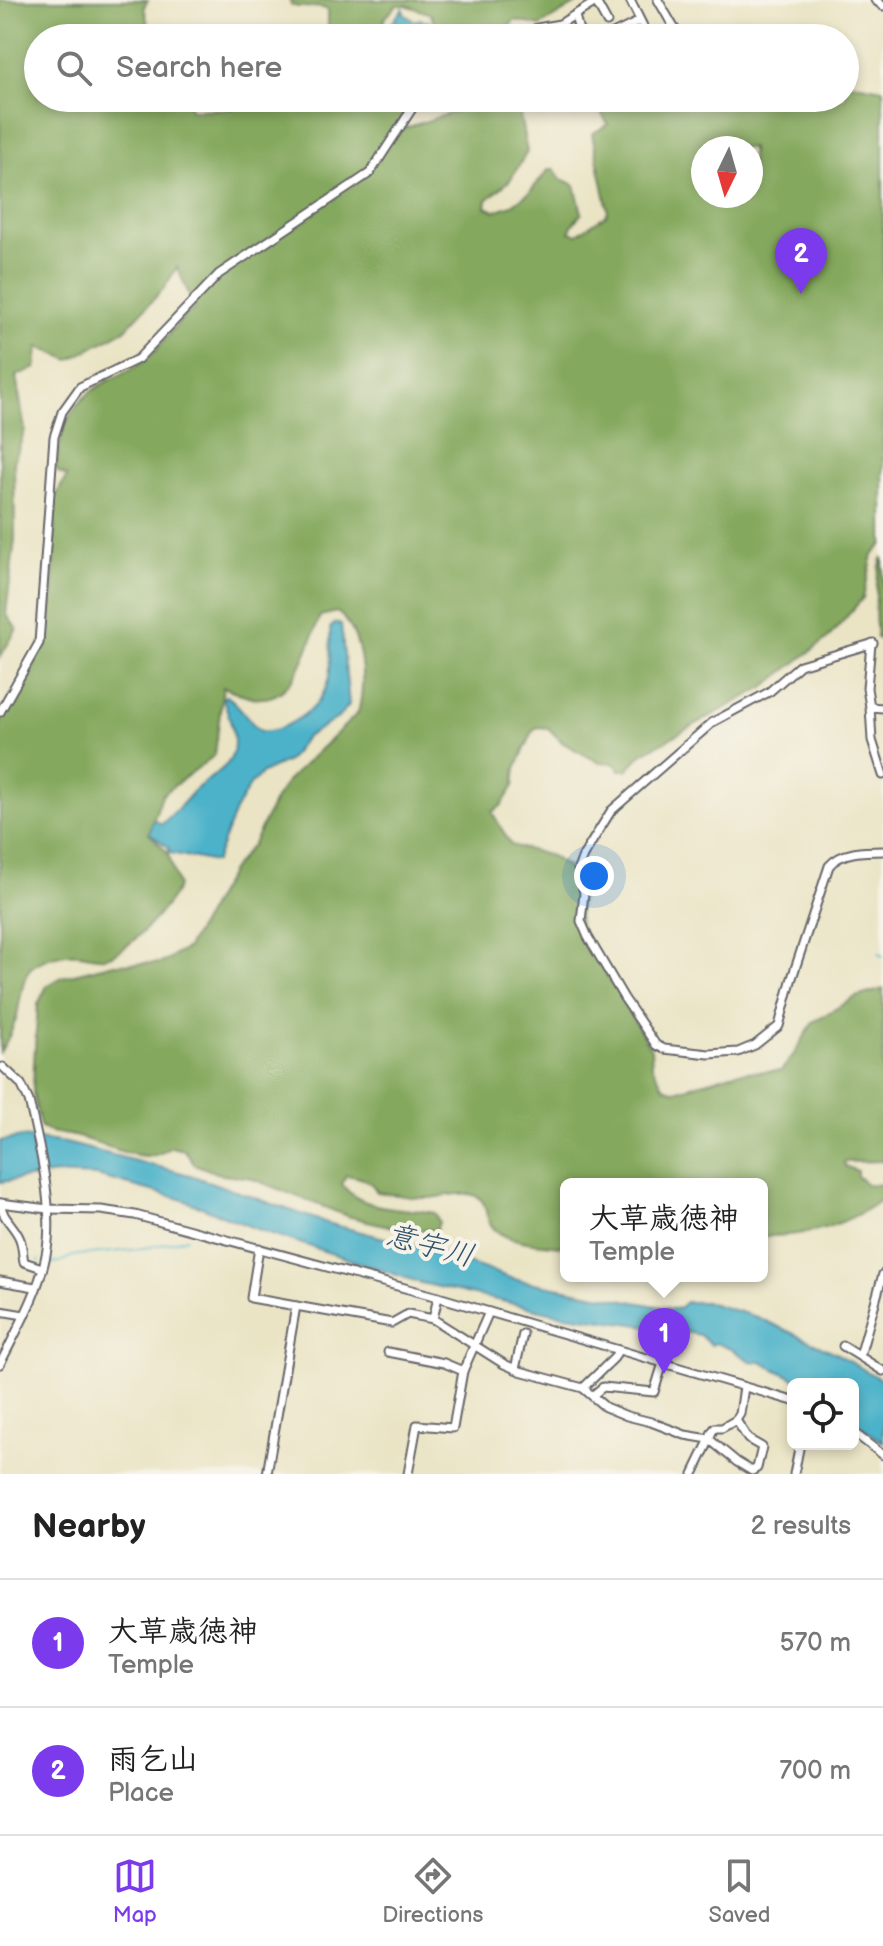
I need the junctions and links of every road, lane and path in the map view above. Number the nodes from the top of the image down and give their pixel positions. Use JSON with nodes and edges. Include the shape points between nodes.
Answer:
{"nodes":[{"id":1,"x":630,"y":0,"type":"edge"},
{"id":2,"x":658,"y":0,"type":"edge"},
{"id":3,"x":875,"y":0,"type":"edge"},
{"id":4,"x":597,"y":1,"type":"edge"},
{"id":5,"x":883,"y":6,"type":"edge"},
{"id":6,"x":575,"y":16,"type":"junction"},
{"id":7,"x":640,"y":21,"type":"junction"},
{"id":8,"x":607,"y":22,"type":"dead end"},
{"id":9,"x":560,"y":24,"type":"edge"},
{"id":10,"x":577,"y":24,"type":"edge"},
{"id":11,"x":634,"y":24,"type":"edge"},
{"id":12,"x":642,"y":24,"type":"edge"},
{"id":13,"x":672,"y":24,"type":"edge"},
{"id":14,"x":410,"y":112,"type":"edge"},
{"id":15,"x":870,"y":707,"type":"junction"},
{"id":16,"x":883,"y":708,"type":"edge"},
{"id":17,"x":0,"y":712,"type":"edge"},
{"id":18,"x":870,"y":728,"type":"junction"},
{"id":19,"x":883,"y":728,"type":"edge"},
{"id":20,"x":883,"y":775,"type":"edge"},
{"id":21,"x":883,"y":851,"type":"edge"},
{"id":22,"x":3,"y":1067,"type":"dead end"},
{"id":23,"x":1,"y":1203,"type":"edge"},
{"id":24,"x":48,"y":1206,"type":"junction"},
{"id":25,"x":259,"y":1248,"type":"junction"},
{"id":26,"x":42,"y":1268,"type":"junction"},
{"id":27,"x":883,"y":1274,"type":"edge"},
{"id":28,"x":0,"y":1281,"type":"edge"},
{"id":29,"x":35,"y":1287,"type":"junction"},
{"id":30,"x":438,"y":1297,"type":"junction"},
{"id":31,"x":296,"y":1306,"type":"junction"},
{"id":32,"x":0,"y":1311,"type":"edge"},
{"id":33,"x":489,"y":1312,"type":"junction"},
{"id":34,"x":24,"y":1315,"type":"junction"},
{"id":35,"x":433,"y":1319,"type":"junction"},
{"id":36,"x":523,"y":1334,"type":"dead end"},
{"id":37,"x":474,"y":1345,"type":"junction"},
{"id":38,"x":843,"y":1346,"type":"dead end"},
{"id":39,"x":618,"y":1350,"type":"junction"},
{"id":40,"x":388,"y":1352,"type":"dead end"},
{"id":41,"x":860,"y":1356,"type":"junction"},
{"id":42,"x":663,"y":1363,"type":"junction"},
{"id":43,"x":0,"y":1364,"type":"edge"},
{"id":44,"x":515,"y":1369,"type":"junction"},
{"id":45,"x":463,"y":1371,"type":"junction"},
{"id":46,"x":883,"y":1371,"type":"edge"},
{"id":47,"x":744,"y":1387,"type":"junction"},
{"id":48,"x":583,"y":1388,"type":"junction"},
{"id":49,"x":593,"y":1395,"type":"junction"},
{"id":50,"x":787,"y":1399,"type":"edge"},
{"id":51,"x":736,"y":1420,"type":"junction"},
{"id":52,"x":859,"y":1437,"type":"edge"},
{"id":53,"x":709,"y":1439,"type":"junction"},
{"id":54,"x":799,"y":1450,"type":"edge"},
{"id":55,"x":883,"y":1455,"type":"edge"},
{"id":56,"x":757,"y":1468,"type":"junction"},
{"id":57,"x":765,"y":1473,"type":"edge"},
{"id":58,"x":267,"y":1474,"type":"edge"},
{"id":59,"x":408,"y":1474,"type":"edge"},
{"id":60,"x":693,"y":1474,"type":"edge"},
{"id":61,"x":794,"y":1474,"type":"edge"}],
"edges":[{"from":1,"to":7,"type":"street"},
{"from":2,"to":13,"type":"street"},
{"from":3,"to":5,"type":"street"},
{"from":4,"to":6,"type":"street"},
{"from":4,"to":8,"type":"street"},
{"from":6,"to":9,"type":"street"},
{"from":6,"to":10,"type":"street"},
{"from":7,"to":11,"type":"street"},
{"from":7,"to":12,"type":"street"},
{"from":14,"to":17,"type":"street","via":[[370,173],[234,262],[148,351],[80,387],[68,401],[54,437],[39,643]]},
{"from":15,"to":16,"type":"street"},
{"from":15,"to":18,"type":"street"},
{"from":15,"to":21,"type":"street","via":[[873,643],[800,665],[769,692],[713,722],[602,824],[579,864],[581,921],[656,1045],[709,1054],[738,1052],[779,1026],[834,859]]},
{"from":18,"to":19,"type":"street"},
{"from":18,"to":20,"type":"street"},
{"from":22,"to":24,"type":"street","via":[[23,1088]]},
{"from":23,"to":24,"type":"street"},
{"from":23,"to":26,"type":"street","via":[[2,1214],[21,1243],[24,1262]]},
{"from":24,"to":25,"type":"street","via":[[125,1213]]},
{"from":24,"to":26,"type":"street"},
{"from":25,"to":30,"type":"street"},
{"from":25,"to":31,"type":"street","via":[[251,1298]]},
{"from":26,"to":29,"type":"street"},
{"from":27,"to":41,"type":"street"},
{"from":28,"to":29,"type":"street"},
{"from":29,"to":34,"type":"street"},
{"from":30,"to":33,"type":"street"},
{"from":30,"to":35,"type":"street"},
{"from":31,"to":35,"type":"street","via":[[392,1323],[408,1314]]},
{"from":31,"to":58,"type":"street"},
{"from":32,"to":34,"type":"street"},
{"from":33,"to":37,"type":"street"},
{"from":33,"to":39,"type":"street"},
{"from":34,"to":43,"type":"street"},
{"from":35,"to":37,"type":"street"},
{"from":36,"to":44,"type":"street"},
{"from":37,"to":44,"type":"street"},
{"from":37,"to":45,"type":"street"},
{"from":38,"to":41,"type":"street"},
{"from":39,"to":42,"type":"street"},
{"from":39,"to":48,"type":"street"},
{"from":40,"to":45,"type":"street"},
{"from":41,"to":46,"type":"street"},
{"from":42,"to":47,"type":"street"},
{"from":42,"to":49,"type":"street","via":[[654,1392],[603,1387]]},
{"from":44,"to":48,"type":"street"},
{"from":45,"to":59,"type":"street","via":[[452,1429],[416,1426]]},
{"from":47,"to":50,"type":"street"},
{"from":47,"to":51,"type":"street"},
{"from":48,"to":49,"type":"street"},
{"from":49,"to":53,"type":"street","via":[[627,1416]]},
{"from":51,"to":53,"type":"street","via":[[715,1428]]},
{"from":51,"to":56,"type":"street","via":[[762,1447]]},
{"from":52,"to":55,"type":"street"},
{"from":53,"to":56,"type":"street","via":[[737,1462],[752,1471]]},
{"from":53,"to":60,"type":"street"},
{"from":54,"to":61,"type":"street"},
{"from":56,"to":57,"type":"street"}]}
